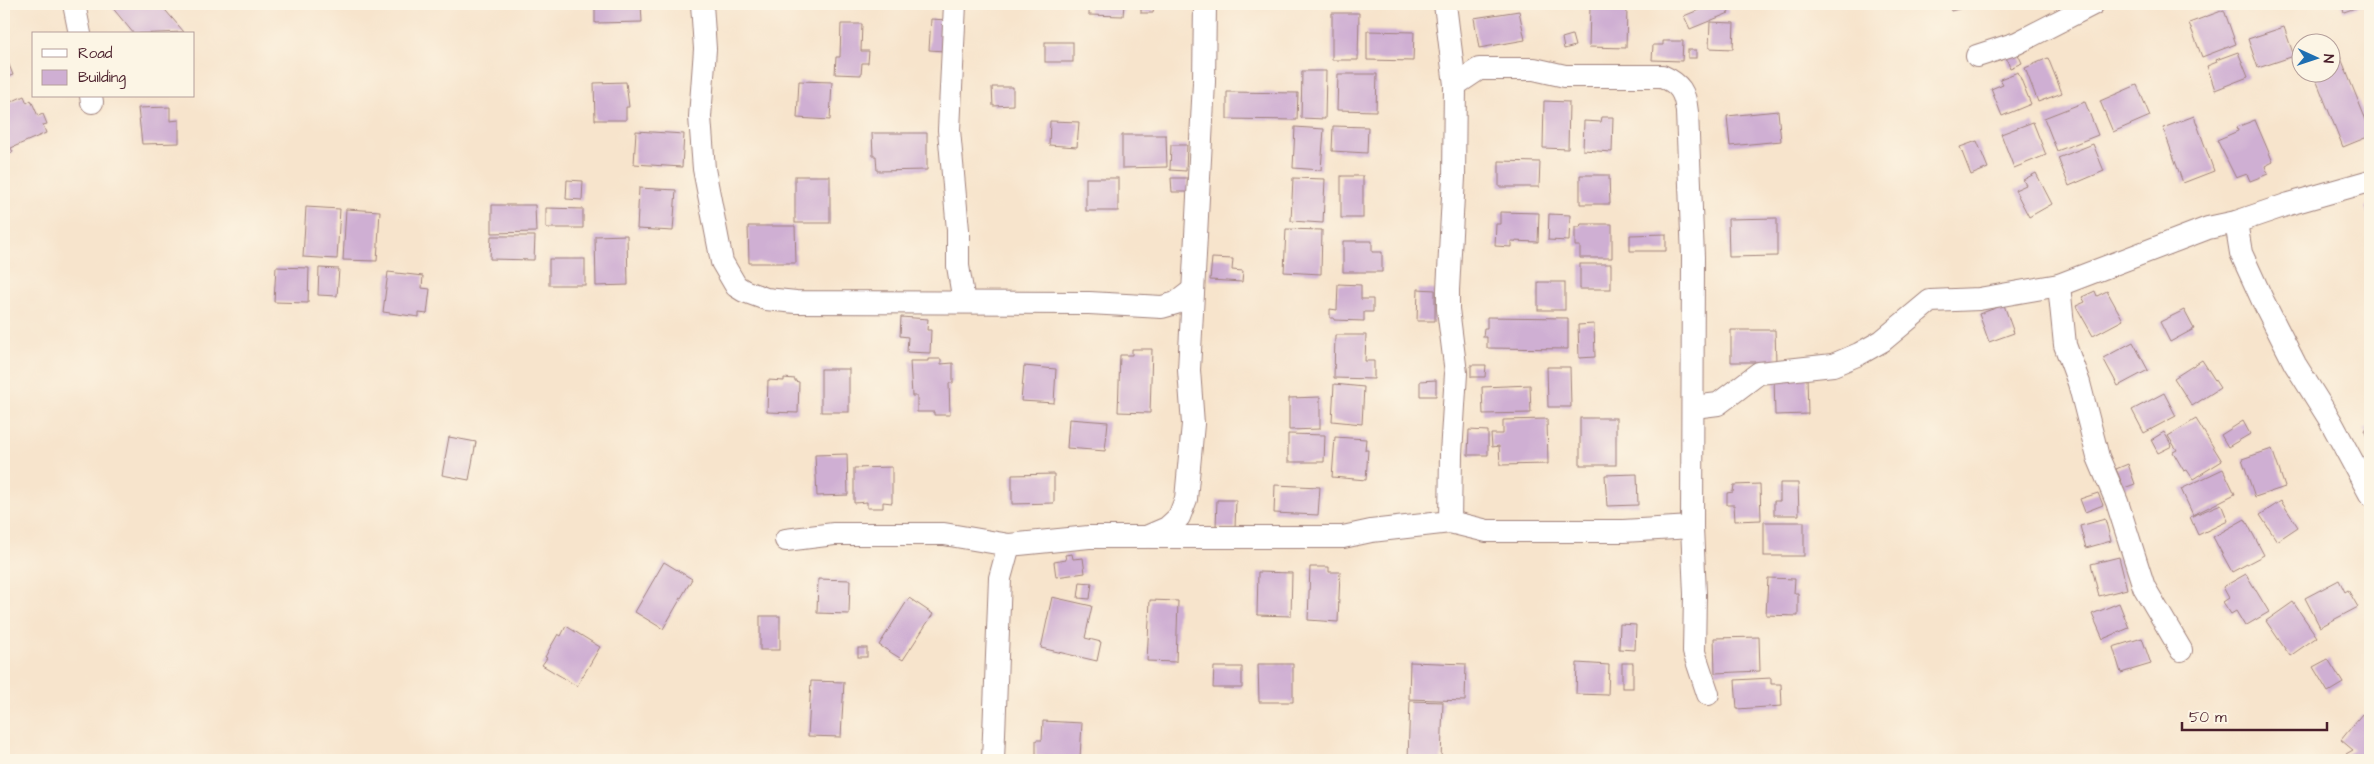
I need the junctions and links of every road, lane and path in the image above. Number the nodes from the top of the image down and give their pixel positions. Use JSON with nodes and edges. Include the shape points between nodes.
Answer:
{"nodes":[{"id":1,"x":74,"y":4,"type":"edge"},
{"id":2,"x":702,"y":4,"type":"edge"},
{"id":3,"x":955,"y":4,"type":"edge"},
{"id":4,"x":1205,"y":4,"type":"edge"},
{"id":5,"x":1445,"y":4,"type":"edge"},
{"id":6,"x":2093,"y":4,"type":"edge"},
{"id":7,"x":80,"y":32,"type":"edge"},
{"id":8,"x":1978,"y":56,"type":"dead end"},
{"id":9,"x":1455,"y":85,"type":"junction"},
{"id":10,"x":2370,"y":180,"type":"edge"},
{"id":11,"x":2236,"y":222,"type":"junction"},
{"id":12,"x":2059,"y":286,"type":"junction"},
{"id":13,"x":1193,"y":290,"type":"junction"},
{"id":14,"x":964,"y":302,"type":"junction"},
{"id":15,"x":1694,"y":407,"type":"junction"},
{"id":16,"x":2370,"y":494,"type":"edge"},
{"id":17,"x":1450,"y":522,"type":"junction"},
{"id":18,"x":1692,"y":527,"type":"junction"},
{"id":19,"x":1146,"y":537,"type":"junction"},
{"id":20,"x":786,"y":540,"type":"dead end"},
{"id":21,"x":1008,"y":545,"type":"junction"},
{"id":22,"x":2181,"y":650,"type":"dead end"},
{"id":23,"x":1708,"y":694,"type":"dead end"},
{"id":24,"x":993,"y":760,"type":"edge"}],
"edges":[{"from":1,"to":7,"type":"street"},
{"from":2,"to":14,"type":"street","via":[[705,49],[700,117],[704,169],[718,247],[728,275],[736,286],[755,296],[796,302]]},
{"from":3,"to":14,"type":"street","via":[[950,130],[958,266]]},
{"from":4,"to":13,"type":"street"},
{"from":5,"to":9,"type":"street"},
{"from":6,"to":8,"type":"street","via":[[2017,43]]},
{"from":9,"to":15,"type":"street","via":[[1479,69],[1534,69],[1565,76],[1662,76],[1683,90],[1690,156]]},
{"from":9,"to":17,"type":"street","via":[[1448,290],[1456,373]]},
{"from":10,"to":11,"type":"street"},
{"from":11,"to":12,"type":"street","via":[[2208,228]]},
{"from":11,"to":16,"type":"street","via":[[2241,253],[2294,364],[2330,420]]},
{"from":12,"to":15,"type":"street","via":[[1979,299],[1930,301],[1882,340],[1833,366],[1759,373],[1718,404]]},
{"from":12,"to":22,"type":"street","via":[[2065,345],[2082,393],[2098,457],[2117,502],[2144,586]]},
{"from":13,"to":14,"type":"street","via":[[1162,307]]},
{"from":13,"to":19,"type":"street","via":[[1189,370],[1193,424],[1186,498],[1180,517],[1167,528]]},
{"from":15,"to":18,"type":"street","via":[[1690,462]]},
{"from":17,"to":18,"type":"street","via":[[1487,531],[1623,531]]},
{"from":17,"to":19,"type":"street","via":[[1344,537]]},
{"from":18,"to":23,"type":"street","via":[[1694,652]]},
{"from":19,"to":21,"type":"street","via":[[1089,537]]},
{"from":20,"to":21,"type":"street","via":[[834,534],[944,534]]},
{"from":21,"to":24,"type":"street","via":[[1000,578]]}]}
